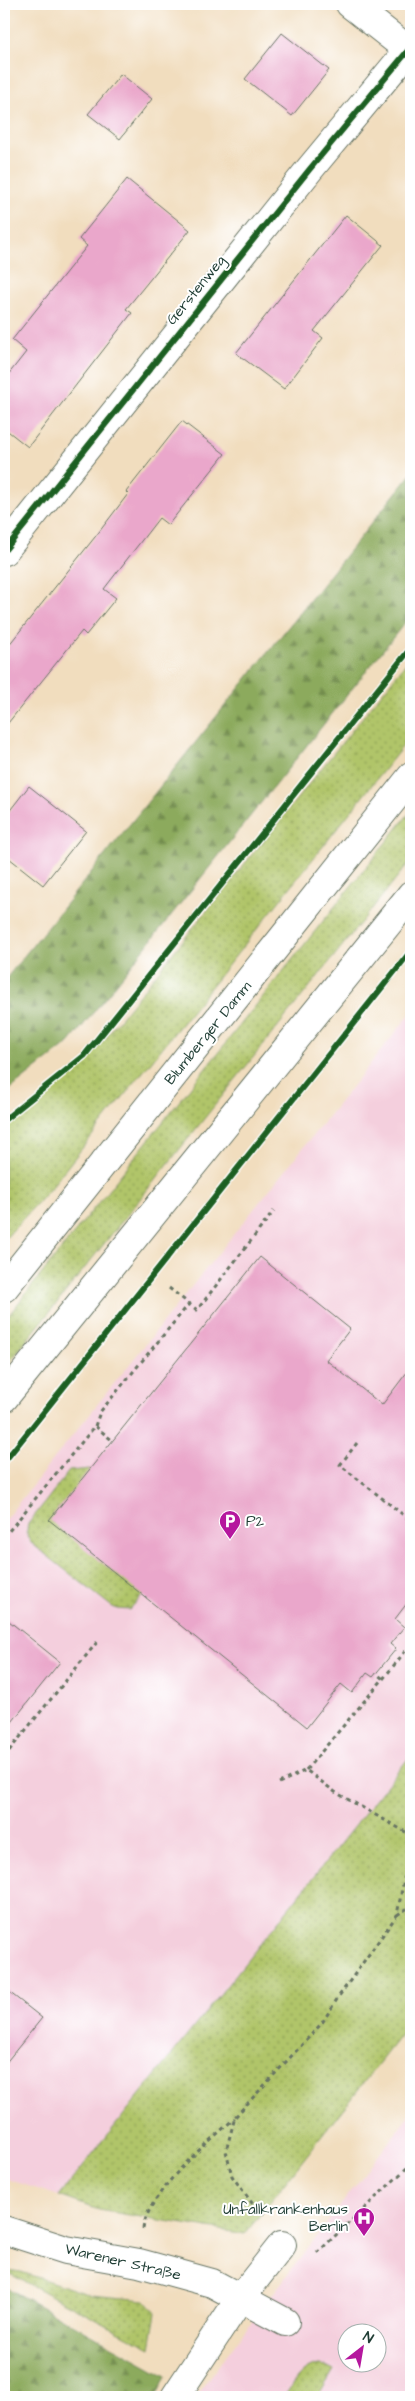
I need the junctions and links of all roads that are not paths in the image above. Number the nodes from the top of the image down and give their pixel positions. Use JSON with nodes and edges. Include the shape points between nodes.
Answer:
{"nodes":[{"id":1,"x":350,"y":4,"type":"edge"},
{"id":2,"x":410,"y":50,"type":"edge"},
{"id":3,"x":4,"y":551,"type":"edge"},
{"id":4,"x":411,"y":777,"type":"edge"},
{"id":5,"x":411,"y":894,"type":"edge"},
{"id":6,"x":4,"y":1288,"type":"edge"},
{"id":7,"x":4,"y":1398,"type":"edge"},
{"id":8,"x":4,"y":2230,"type":"edge"},
{"id":9,"x":282,"y":2245,"type":"dead end"},
{"id":10,"x":241,"y":2297,"type":"junction"},
{"id":11,"x":285,"y":2322,"type":"dead end"},
{"id":12,"x":175,"y":2397,"type":"edge"}],
"edges":[{"from":1,"to":2,"type":"main road"},
{"from":2,"to":3,"type":"main road","name":"Gerstenweg","via":[[309,170]]},
{"from":4,"to":6,"type":"main road","name":"Blumberger Damm"},
{"from":5,"to":7,"type":"main road"},
{"from":8,"to":10,"type":"main road","name":"Warener Straße","via":[[66,2250],[140,2263],[212,2283]]},
{"from":9,"to":10,"type":"main road"},
{"from":10,"to":11,"type":"main road","name":"Warener Straße"},
{"from":10,"to":12,"type":"main road"}]}
